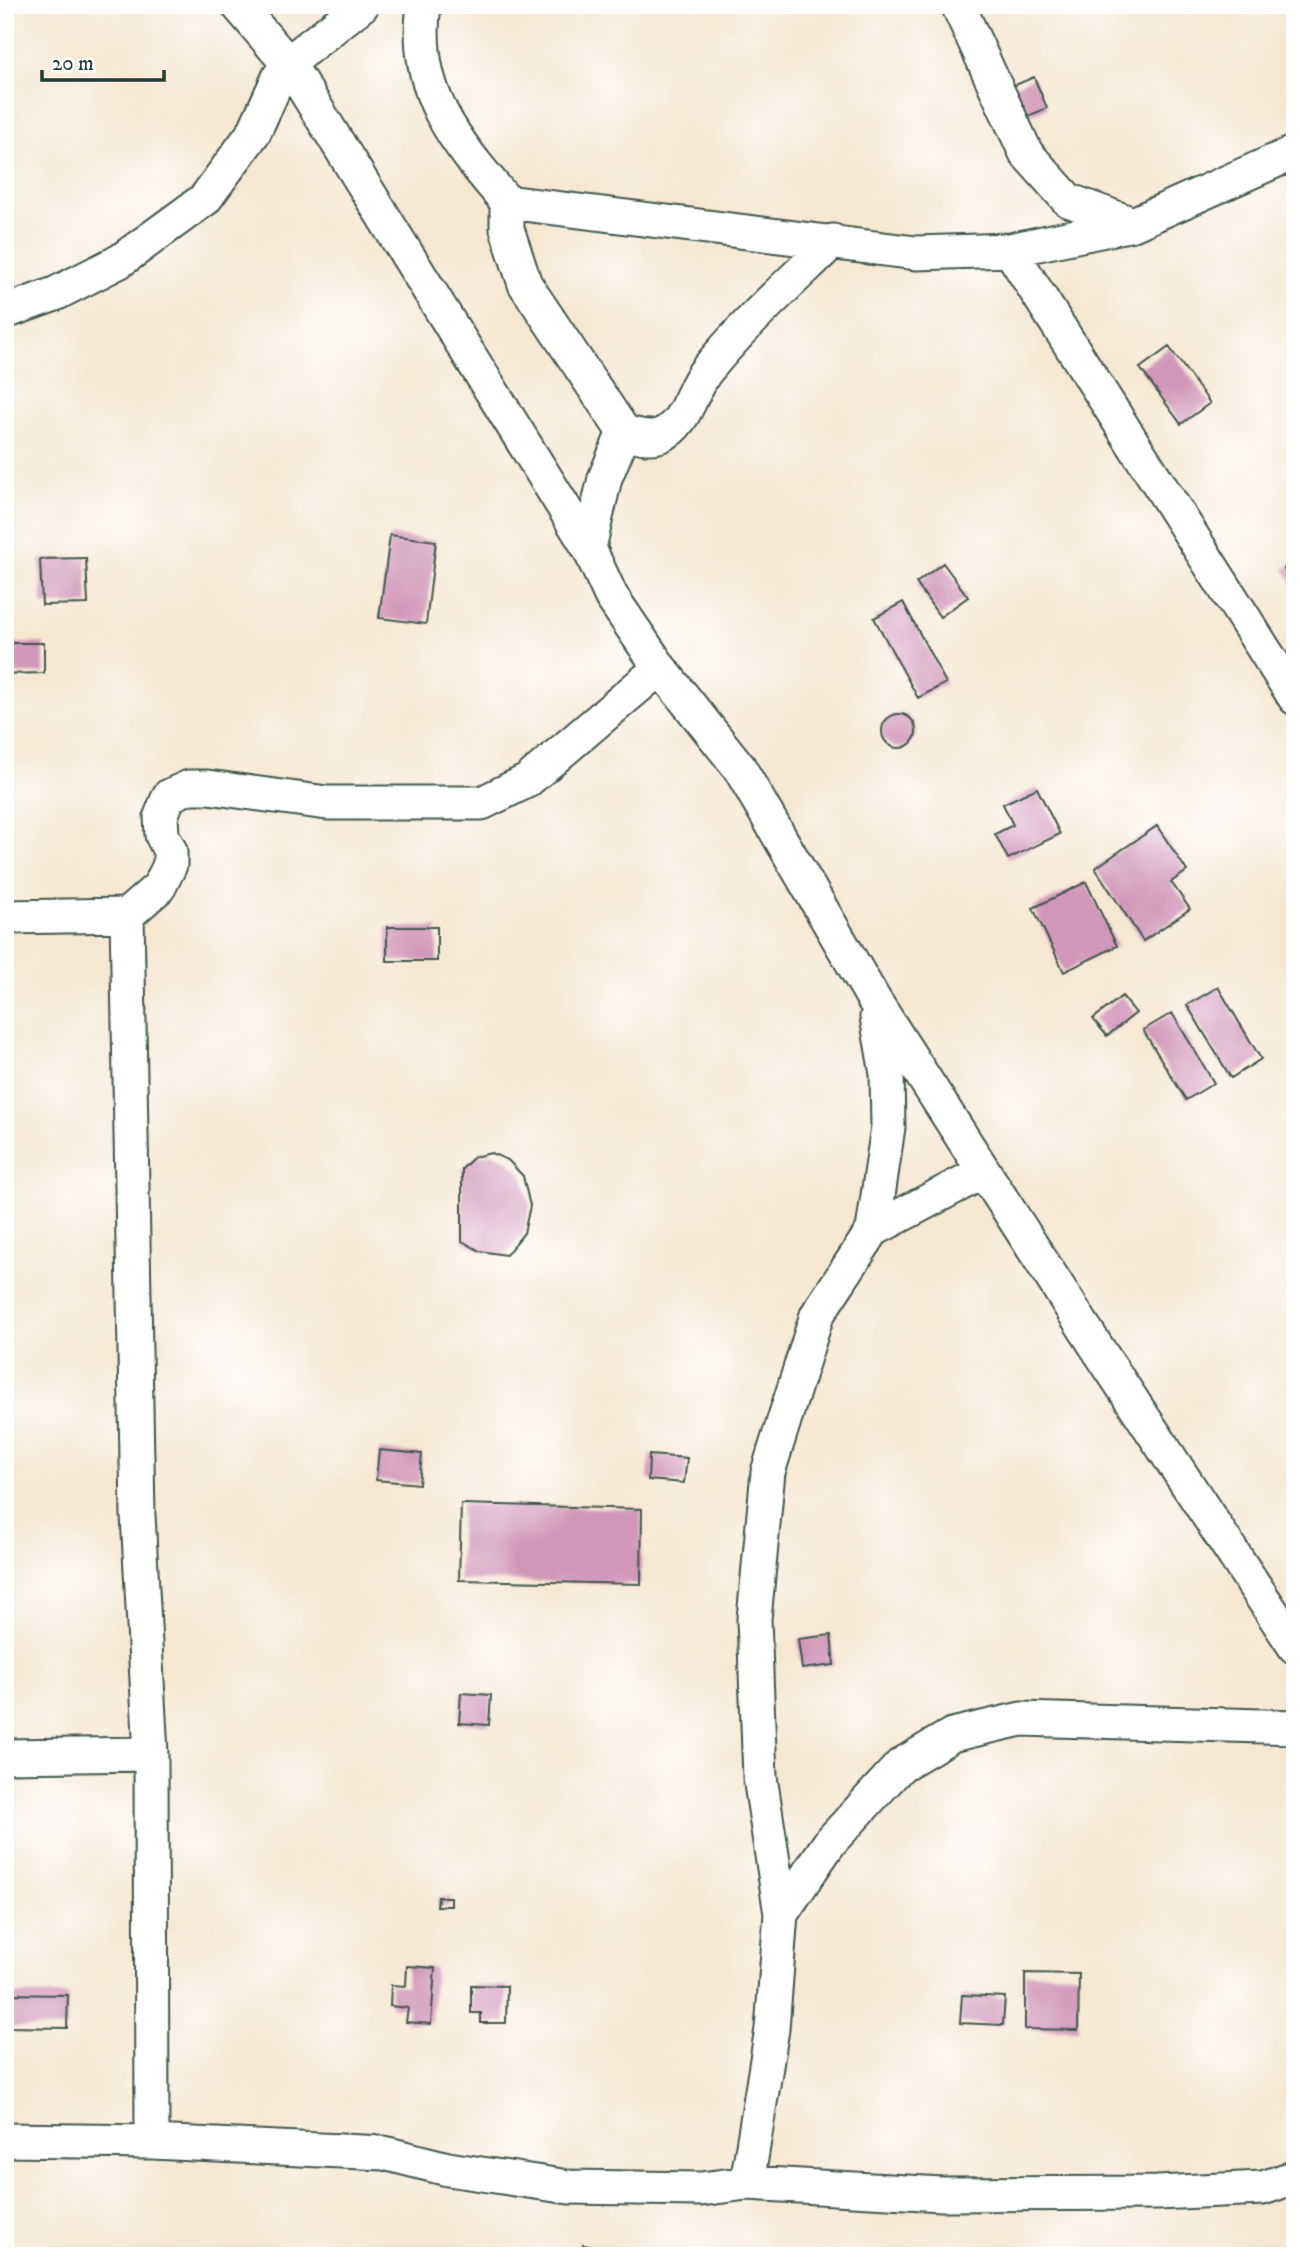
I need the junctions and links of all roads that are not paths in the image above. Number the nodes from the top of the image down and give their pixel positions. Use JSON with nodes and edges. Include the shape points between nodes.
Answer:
{"nodes":[{"id":1,"x":238,"y":5,"type":"edge"},
{"id":2,"x":362,"y":5,"type":"edge"},
{"id":3,"x":424,"y":5,"type":"edge"},
{"id":4,"x":958,"y":5,"type":"edge"},
{"id":5,"x":290,"y":66,"type":"junction"},
{"id":6,"x":1295,"y":152,"type":"edge"},
{"id":7,"x":507,"y":202,"type":"junction"},
{"id":8,"x":1133,"y":225,"type":"junction"},
{"id":9,"x":833,"y":241,"type":"junction"},
{"id":10,"x":1010,"y":250,"type":"junction"},
{"id":11,"x":5,"y":312,"type":"edge"},
{"id":12,"x":624,"y":432,"type":"junction"},
{"id":13,"x":589,"y":548,"type":"junction"},
{"id":14,"x":660,"y":668,"type":"junction"},
{"id":15,"x":1295,"y":698,"type":"edge"},
{"id":16,"x":127,"y":915,"type":"junction"},
{"id":17,"x":5,"y":917,"type":"edge"},
{"id":18,"x":874,"y":1000,"type":"junction"},
{"id":19,"x":983,"y":1172,"type":"junction"},
{"id":20,"x":873,"y":1230,"type":"junction"},
{"id":21,"x":1295,"y":1647,"type":"edge"},
{"id":22,"x":1295,"y":1727,"type":"edge"},
{"id":23,"x":151,"y":1755,"type":"junction"},
{"id":24,"x":5,"y":1756,"type":"edge"},
{"id":25,"x":781,"y":1914,"type":"junction"},
{"id":26,"x":5,"y":2140,"type":"edge"},
{"id":27,"x":152,"y":2142,"type":"junction"},
{"id":28,"x":1295,"y":2177,"type":"edge"},
{"id":29,"x":747,"y":2183,"type":"junction"}],
"edges":[{"from":1,"to":5,"type":"street"},
{"from":2,"to":5,"type":"street","via":[[302,51]]},
{"from":3,"to":7,"type":"street","via":[[421,27],[427,84],[461,149]]},
{"from":4,"to":8,"type":"street","via":[[1026,153],[1068,200]]},
{"from":5,"to":11,"type":"street","via":[[279,77],[254,132],[205,199],[120,261],[55,295]]},
{"from":5,"to":13,"type":"street"},
{"from":6,"to":8,"type":"street"},
{"from":7,"to":9,"type":"street"},
{"from":7,"to":12,"type":"street","via":[[507,229],[525,284]]},
{"from":8,"to":10,"type":"street"},
{"from":9,"to":10,"type":"street","via":[[916,253]]},
{"from":9,"to":12,"type":"street","via":[[705,373],[672,428],[660,436]]},
{"from":10,"to":15,"type":"street"},
{"from":12,"to":13,"type":"street","via":[[605,478]]},
{"from":13,"to":14,"type":"street","via":[[611,596]]},
{"from":14,"to":16,"type":"street","via":[[527,781],[482,803],[327,803],[208,787],[189,787],[169,796],[161,816],[170,865],[159,887]]},
{"from":14,"to":18,"type":"street","via":[[739,767]]},
{"from":16,"to":17,"type":"street"},
{"from":16,"to":23,"type":"street","via":[[138,1515]]},
{"from":18,"to":19,"type":"street"},
{"from":18,"to":20,"type":"street","via":[[887,1074],[888,1127]]},
{"from":19,"to":20,"type":"street"},
{"from":19,"to":21,"type":"street"},
{"from":20,"to":25,"type":"street","via":[[817,1315],[768,1472],[755,1632],[760,1777]]},
{"from":22,"to":25,"type":"street","via":[[1021,1719],[952,1735],[901,1765],[830,1842]]},
{"from":23,"to":24,"type":"street"},
{"from":23,"to":27,"type":"street"},
{"from":25,"to":29,"type":"street","via":[[772,2029]]},
{"from":26,"to":27,"type":"street"},
{"from":27,"to":29,"type":"street","via":[[384,2153],[447,2169],[569,2187],[701,2189]]},
{"from":28,"to":29,"type":"street","via":[[1263,2188],[1157,2193],[942,2194]]}]}
